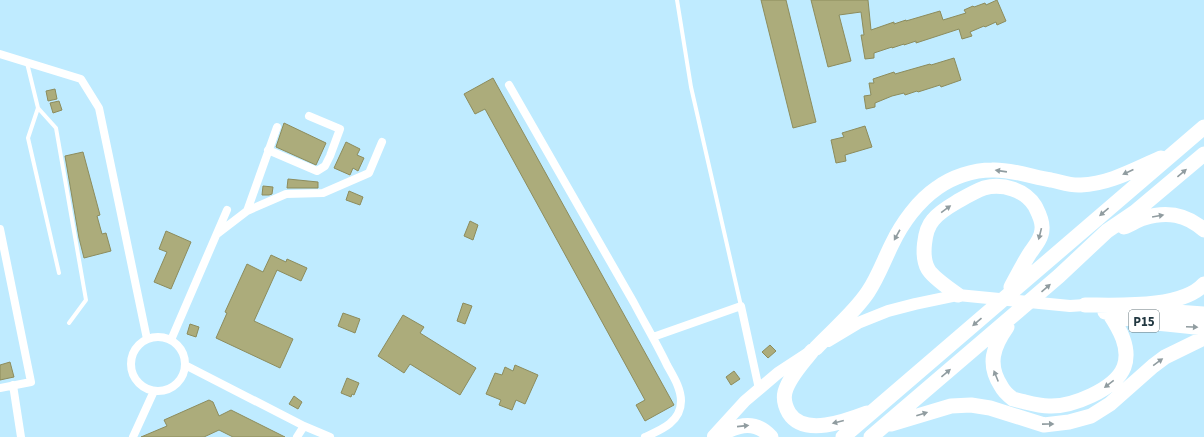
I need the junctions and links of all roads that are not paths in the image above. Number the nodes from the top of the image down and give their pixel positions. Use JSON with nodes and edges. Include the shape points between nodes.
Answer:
{"nodes":[{"id":1,"x":677,"y":0,"type":"edge"},
{"id":2,"x":0,"y":54,"type":"edge"},
{"id":3,"x":27,"y":62,"type":"junction"},
{"id":4,"x":509,"y":85,"type":"dead end"},
{"id":5,"x":38,"y":108,"type":"junction"},
{"id":6,"x":309,"y":116,"type":"dead end"},
{"id":7,"x":276,"y":127,"type":"dead end"},
{"id":8,"x":1204,"y":127,"type":"edge"},
{"id":9,"x":382,"y":142,"type":"dead end"},
{"id":10,"x":268,"y":150,"type":"junction"},
{"id":11,"x":1176,"y":151,"type":"junction"},
{"id":12,"x":1204,"y":154,"type":"edge"},
{"id":13,"x":227,"y":210,"type":"dead end"},
{"id":14,"x":247,"y":211,"type":"junction"},
{"id":15,"x":0,"y":228,"type":"edge"},
{"id":16,"x":1204,"y":230,"type":"edge"},
{"id":17,"x":1107,"y":231,"type":"junction"},
{"id":18,"x":217,"y":234,"type":"junction"},
{"id":19,"x":59,"y":273,"type":"dead end"},
{"id":20,"x":1204,"y":284,"type":"edge"},
{"id":21,"x":958,"y":295,"type":"junction"},
{"id":22,"x":1006,"y":296,"type":"junction"},
{"id":23,"x":1085,"y":305,"type":"junction"},
{"id":24,"x":741,"y":306,"type":"junction"},
{"id":25,"x":1017,"y":313,"type":"junction"},
{"id":26,"x":1109,"y":313,"type":"junction"},
{"id":27,"x":1204,"y":314,"type":"edge"},
{"id":28,"x":69,"y":323,"type":"dead end"},
{"id":29,"x":1204,"y":328,"type":"edge"},
{"id":30,"x":653,"y":337,"type":"junction"},
{"id":31,"x":1204,"y":338,"type":"edge"},
{"id":32,"x":147,"y":339,"type":"junction"},
{"id":33,"x":171,"y":340,"type":"junction"},
{"id":34,"x":814,"y":349,"type":"junction"},
{"id":35,"x":185,"y":365,"type":"junction"},
{"id":36,"x":13,"y":385,"type":"junction"},
{"id":37,"x":0,"y":388,"type":"edge"},
{"id":38,"x":759,"y":389,"type":"junction"},
{"id":39,"x":154,"y":391,"type":"junction"},
{"id":40,"x":875,"y":410,"type":"junction"},
{"id":41,"x":304,"y":426,"type":"junction"},
{"id":42,"x":884,"y":426,"type":"junction"},
{"id":43,"x":21,"y":437,"type":"edge"},
{"id":44,"x":133,"y":437,"type":"edge"},
{"id":45,"x":297,"y":437,"type":"edge"},
{"id":46,"x":330,"y":437,"type":"edge"},
{"id":47,"x":645,"y":437,"type":"edge"},
{"id":48,"x":711,"y":437,"type":"edge"},
{"id":49,"x":714,"y":437,"type":"edge"},
{"id":50,"x":771,"y":437,"type":"edge"},
{"id":51,"x":843,"y":437,"type":"edge"},
{"id":52,"x":872,"y":437,"type":"edge"}],
"edges":[{"from":1,"to":24,"type":"lane","via":[[691,87]]},
{"from":2,"to":3,"type":"street"},
{"from":3,"to":5,"type":"lane"},
{"from":3,"to":32,"type":"street","via":[[81,78],[99,108]]},
{"from":4,"to":30,"type":"street"},
{"from":5,"to":19,"type":"lane","via":[[28,138]]},
{"from":5,"to":28,"type":"lane","via":[[56,128],[86,300]]},
{"from":6,"to":10,"type":"street","via":[[340,129],[325,166],[317,171]]},
{"from":7,"to":10,"type":"street"},
{"from":8,"to":11,"type":"highway"},
{"from":9,"to":14,"type":"street","via":[[370,173],[323,194],[286,194]]},
{"from":10,"to":14,"type":"street"},
{"from":11,"to":22,"type":"highway","one_way":true},
{"from":11,"to":34,"type":"highway","one_way":true,"via":[[1114,179],[1095,184],[1072,185],[992,170],[972,172],[937,188],[904,221],[867,293],[851,313]]},
{"from":17,"to":12,"type":"highway","one_way":true,"via":[[1135,212]]},
{"from":13,"to":18,"type":"street"},
{"from":14,"to":18,"type":"street"},
{"from":15,"to":36,"type":"street","via":[[31,382]]},
{"from":17,"to":16,"type":"highway","one_way":true,"via":[[1144,218],[1165,215],[1182,216]]},
{"from":25,"to":17,"type":"highway","one_way":true},
{"from":18,"to":33,"type":"street"},
{"from":20,"to":23,"type":"highway","via":[[1182,298],[1161,302]]},
{"from":21,"to":22,"type":"highway","one_way":true,"via":[[928,270],[924,252],[928,230],[932,221],[945,208],[985,188],[1004,187],[1024,193],[1039,213],[1042,229],[1038,243]]},
{"from":21,"to":23,"type":"main road","via":[[1070,306]]},
{"from":21,"to":34,"type":"main road","via":[[888,311],[858,324]]},
{"from":22,"to":40,"type":"highway","one_way":true},
{"from":23,"to":26,"type":"highway","number":"P15"},
{"from":23,"to":27,"type":"highway","number":"P15"},
{"from":24,"to":30,"type":"street"},
{"from":24,"to":38,"type":"street"},
{"from":26,"to":25,"type":"highway","one_way":true,"via":[[1124,342],[1124,367],[1111,383],[1098,392],[1069,404],[1049,406],[1013,399],[996,378],[993,353],[997,342]]},
{"from":42,"to":25,"type":"highway","one_way":true},
{"from":26,"to":29,"type":"highway","number":"P15","one_way":true,"via":[[1141,321]]},
{"from":30,"to":47,"type":"street","via":[[681,393],[681,402],[675,420]]},
{"from":42,"to":31,"type":"highway","one_way":true,"via":[[951,406],[990,408],[1044,424],[1069,422],[1091,416],[1110,404],[1153,366]]},
{"from":32,"to":33,"type":"street","via":[[156,336]]},
{"from":32,"to":39,"type":"street","via":[[134,351],[131,367],[139,383]]},
{"from":33,"to":35,"type":"street","via":[[180,348]]},
{"from":34,"to":38,"type":"main road"},
{"from":40,"to":34,"type":"highway","one_way":true,"via":[[819,426],[803,424],[792,417],[785,406],[787,385]]},
{"from":35,"to":39,"type":"street","via":[[183,374],[171,388]]},
{"from":35,"to":41,"type":"street"},
{"from":36,"to":37,"type":"street"},
{"from":36,"to":43,"type":"street"},
{"from":38,"to":48,"type":"main road"},
{"from":39,"to":44,"type":"street"},
{"from":40,"to":51,"type":"highway"},
{"from":41,"to":45,"type":"street"},
{"from":41,"to":46,"type":"street"},
{"from":42,"to":52,"type":"highway"},
{"from":49,"to":50,"type":"highway","one_way":true,"via":[[738,426],[749,425],[757,427]]}]}
